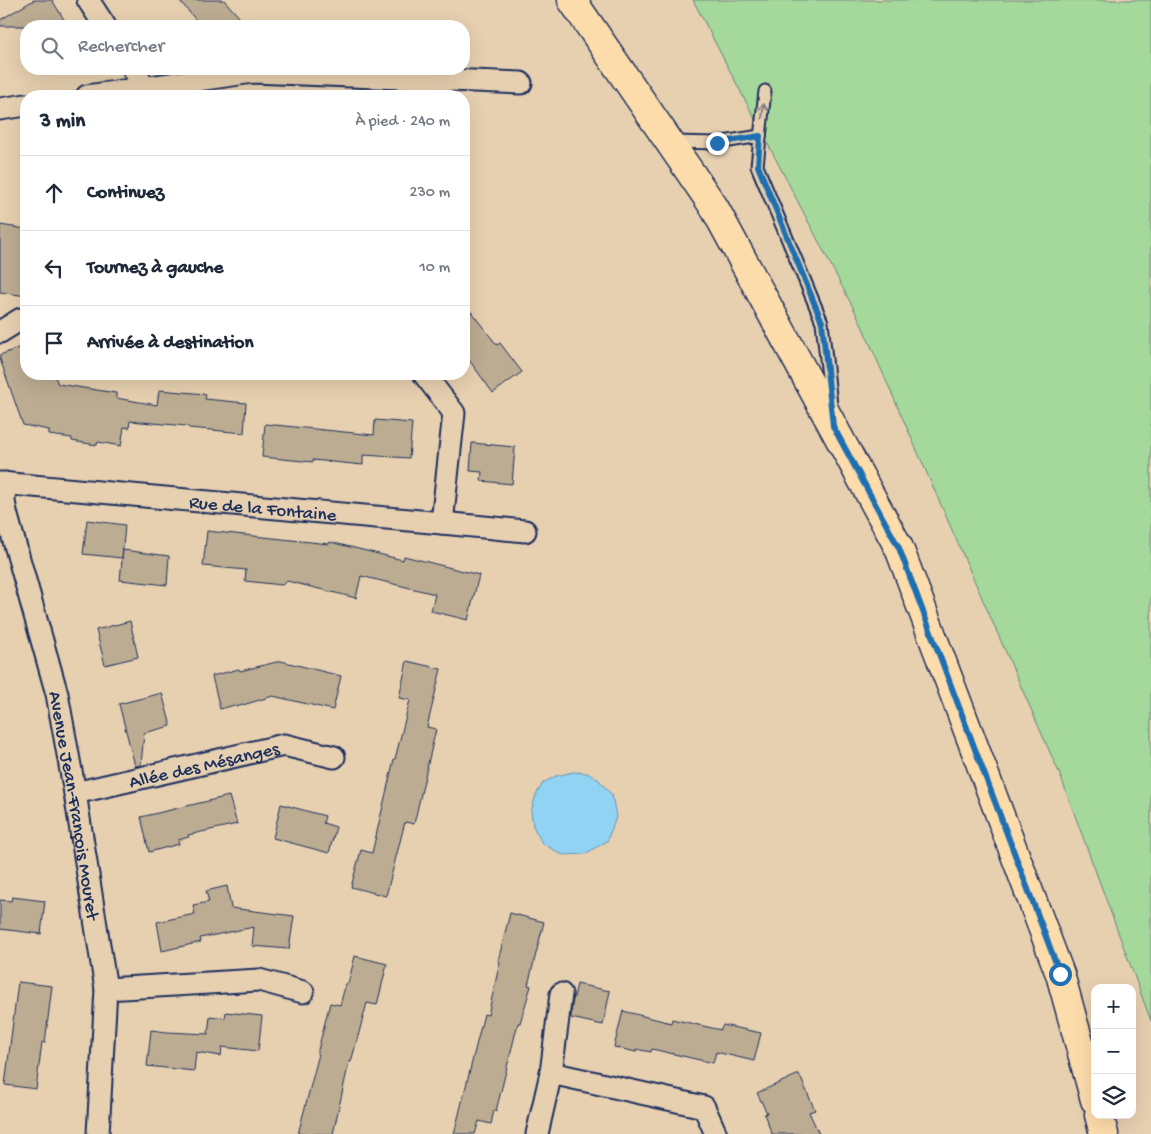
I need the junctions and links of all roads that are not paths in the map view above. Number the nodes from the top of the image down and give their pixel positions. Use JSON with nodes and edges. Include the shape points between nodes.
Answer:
{"nodes":[{"id":1,"x":88,"y":0,"type":"edge"},
{"id":2,"x":572,"y":0,"type":"edge"},
{"id":3,"x":101,"y":20,"type":"edge"},
{"id":4,"x":137,"y":75,"type":"edge"},
{"id":5,"x":233,"y":75,"type":"edge"},
{"id":6,"x":326,"y":75,"type":"edge"},
{"id":7,"x":521,"y":83,"type":"dead end"},
{"id":8,"x":145,"y":88,"type":"junction"},
{"id":9,"x":130,"y":90,"type":"edge"},
{"id":10,"x":765,"y":91,"type":"dead end"},
{"id":11,"x":20,"y":106,"type":"edge"},
{"id":12,"x":0,"y":109,"type":"edge"},
{"id":13,"x":760,"y":136,"type":"junction"},
{"id":14,"x":669,"y":142,"type":"junction"},
{"id":15,"x":20,"y":320,"type":"edge"},
{"id":16,"x":0,"y":332,"type":"edge"},
{"id":17,"x":429,"y":380,"type":"edge"},
{"id":18,"x":833,"y":426,"type":"junction"},
{"id":19,"x":3,"y":483,"type":"edge"},
{"id":20,"x":442,"y":523,"type":"junction"},
{"id":21,"x":525,"y":531,"type":"dead end"},
{"id":22,"x":334,"y":757,"type":"dead end"},
{"id":23,"x":75,"y":793,"type":"junction"},
{"id":24,"x":106,"y":989,"type":"junction"},
{"id":25,"x":303,"y":992,"type":"dead end"},
{"id":26,"x":562,"y":994,"type":"dead end"},
{"id":27,"x":551,"y":1073,"type":"junction"},
{"id":28,"x":1091,"y":1086,"type":"edge"},
{"id":29,"x":1100,"y":1119,"type":"edge"},
{"id":30,"x":98,"y":1134,"type":"edge"},
{"id":31,"x":537,"y":1134,"type":"edge"},
{"id":32,"x":716,"y":1134,"type":"edge"},
{"id":33,"x":1104,"y":1134,"type":"edge"}],
"edges":[{"from":1,"to":3,"type":"street"},
{"from":2,"to":14,"type":"main road"},
{"from":4,"to":8,"type":"street"},
{"from":5,"to":8,"type":"street"},
{"from":6,"to":7,"type":"street"},
{"from":8,"to":9,"type":"street"},
{"from":13,"to":10,"type":"lane","one_way":true},
{"from":11,"to":12,"type":"street"},
{"from":13,"to":14,"type":"lane","via":[[717,143]]},
{"from":13,"to":18,"type":"lane","via":[[758,166],[822,322]]},
{"from":14,"to":18,"type":"main road","via":[[714,207]]},
{"from":15,"to":16,"type":"street"},
{"from":17,"to":20,"type":"street","via":[[454,413]]},
{"from":18,"to":28,"type":"main road","via":[[899,548],[1060,974]]},
{"from":19,"to":20,"type":"street","name":"Rue de la Fontaine"},
{"from":19,"to":23,"type":"street","name":"Avenue Jean-François Mouret","via":[[6,516],[57,694]]},
{"from":20,"to":21,"type":"street","name":"Rue de la Fontaine"},
{"from":22,"to":23,"type":"street","name":"Allée des Mésanges","via":[[284,746]]},
{"from":23,"to":24,"type":"street","name":"Avenue Jean-François Mouret"},
{"from":24,"to":25,"type":"street","via":[[259,980]]},
{"from":24,"to":30,"type":"street","name":"Avenue Jean-François Mouret"},
{"from":26,"to":27,"type":"street"},
{"from":27,"to":31,"type":"street"},
{"from":27,"to":32,"type":"street","via":[[704,1107]]},
{"from":29,"to":33,"type":"main road"}]}
